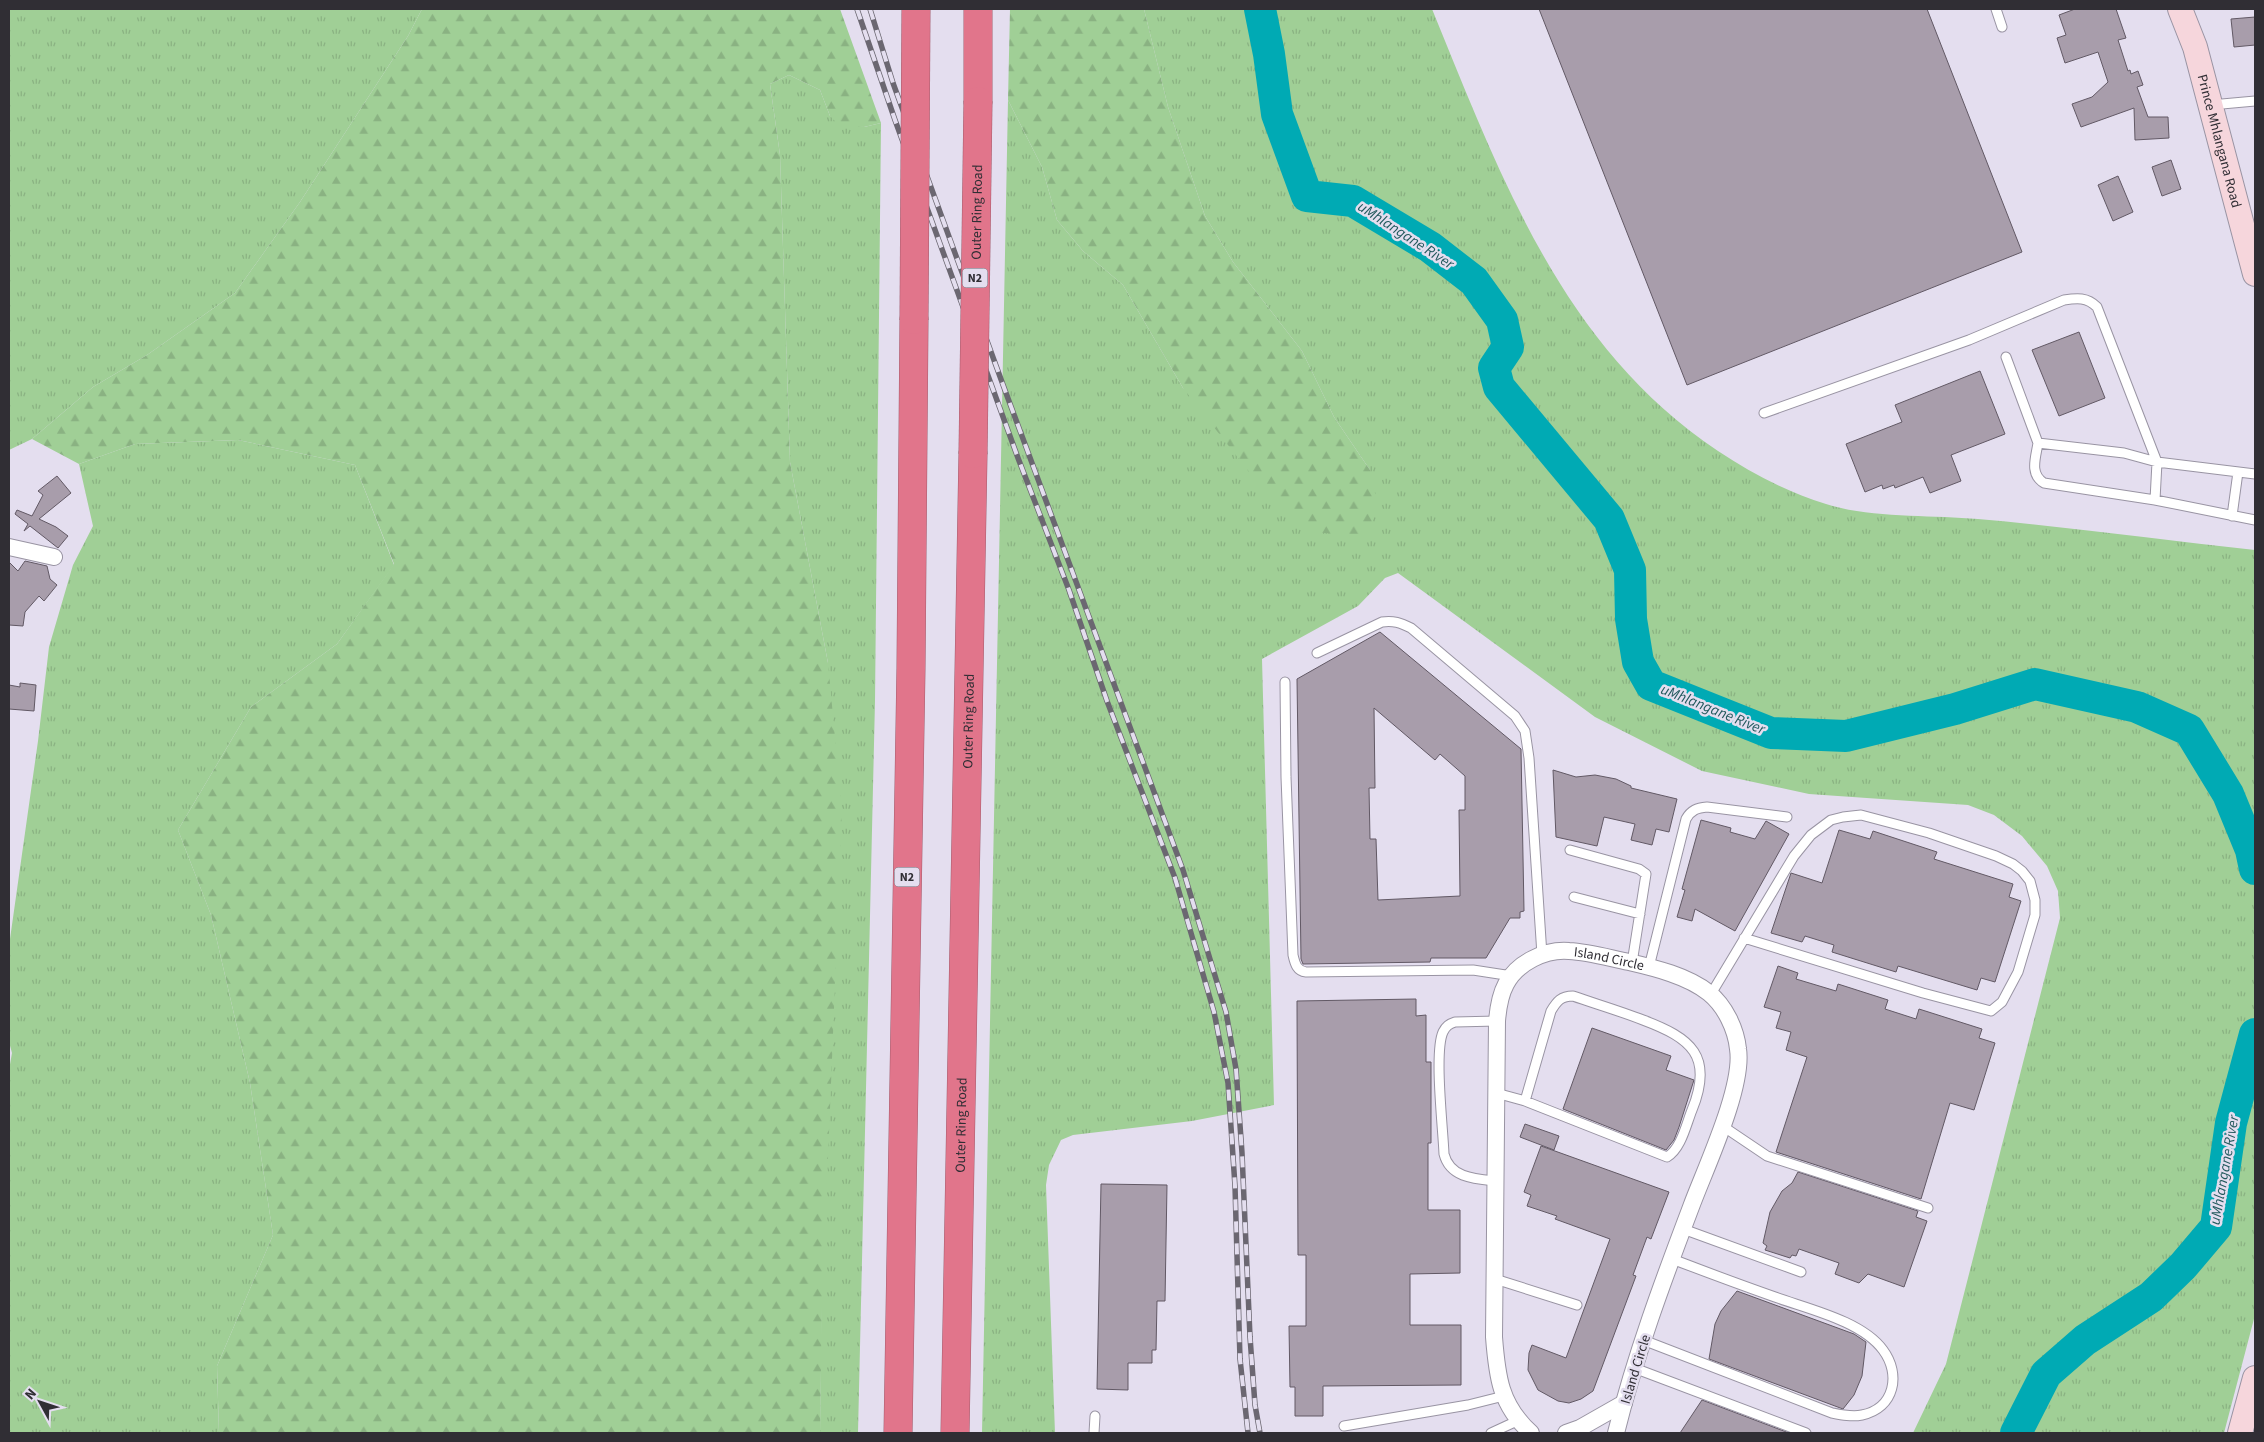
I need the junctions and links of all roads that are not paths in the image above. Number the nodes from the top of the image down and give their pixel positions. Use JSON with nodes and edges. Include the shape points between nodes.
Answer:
{"nodes":[{"id":1,"x":916,"y":9,"type":"edge"},
{"id":2,"x":978,"y":9,"type":"edge"},
{"id":3,"x":1996,"y":9,"type":"edge"},
{"id":4,"x":2180,"y":9,"type":"edge"},
{"id":5,"x":2002,"y":27,"type":"dead end"},
{"id":6,"x":2255,"y":101,"type":"edge"},
{"id":7,"x":2211,"y":105,"type":"junction"},
{"id":8,"x":2255,"y":274,"type":"edge"},
{"id":9,"x":2006,"y":357,"type":"dead end"},
{"id":10,"x":1764,"y":413,"type":"dead end"},
{"id":11,"x":2038,"y":443,"type":"junction"},
{"id":12,"x":2157,"y":462,"type":"junction"},
{"id":13,"x":2238,"y":472,"type":"junction"},
{"id":14,"x":2255,"y":474,"type":"edge"},
{"id":15,"x":2155,"y":500,"type":"junction"},
{"id":16,"x":2232,"y":516,"type":"junction"},
{"id":17,"x":2255,"y":520,"type":"edge"},
{"id":18,"x":9,"y":547,"type":"edge"},
{"id":19,"x":54,"y":557,"type":"dead end"},
{"id":20,"x":1317,"y":653,"type":"dead end"},
{"id":21,"x":1285,"y":682,"type":"dead end"},
{"id":22,"x":1786,"y":817,"type":"dead end"},
{"id":23,"x":1570,"y":850,"type":"dead end"},
{"id":24,"x":1574,"y":897,"type":"dead end"},
{"id":25,"x":1640,"y":914,"type":"junction"},
{"id":26,"x":1744,"y":938,"type":"junction"},
{"id":27,"x":1542,"y":955,"type":"junction"},
{"id":28,"x":1632,"y":963,"type":"junction"},
{"id":29,"x":1649,"y":967,"type":"junction"},
{"id":30,"x":1512,"y":976,"type":"junction"},
{"id":31,"x":1711,"y":994,"type":"junction"},
{"id":32,"x":1497,"y":1021,"type":"junction"},
{"id":33,"x":1496,"y":1093,"type":"junction"},
{"id":34,"x":1525,"y":1101,"type":"junction"},
{"id":35,"x":1721,"y":1125,"type":"junction"},
{"id":36,"x":1496,"y":1181,"type":"junction"},
{"id":37,"x":1928,"y":1208,"type":"dead end"},
{"id":38,"x":1683,"y":1228,"type":"junction"},
{"id":39,"x":1672,"y":1260,"type":"junction"},
{"id":40,"x":1801,"y":1272,"type":"dead end"},
{"id":41,"x":1495,"y":1279,"type":"junction"},
{"id":42,"x":1577,"y":1305,"type":"dead end"},
{"id":43,"x":1643,"y":1340,"type":"junction"},
{"id":44,"x":1634,"y":1368,"type":"junction"},
{"id":45,"x":2255,"y":1378,"type":"edge"},
{"id":46,"x":1504,"y":1396,"type":"junction"},
{"id":47,"x":1624,"y":1403,"type":"junction"},
{"id":48,"x":1095,"y":1416,"type":"dead end"},
{"id":49,"x":1517,"y":1421,"type":"junction"},
{"id":50,"x":1344,"y":1426,"type":"dead end"},
{"id":51,"x":898,"y":1433,"type":"edge"},
{"id":52,"x":955,"y":1433,"type":"edge"},
{"id":53,"x":1094,"y":1433,"type":"edge"},
{"id":54,"x":1491,"y":1433,"type":"edge"},
{"id":55,"x":1531,"y":1433,"type":"edge"},
{"id":56,"x":1566,"y":1433,"type":"edge"},
{"id":57,"x":1616,"y":1433,"type":"edge"},
{"id":58,"x":1806,"y":1433,"type":"edge"},
{"id":59,"x":2240,"y":1433,"type":"edge"}],
"edges":[{"from":1,"to":51,"type":"highway","number":"N2","bridge":true,"via":[[911,688]]},
{"from":2,"to":52,"type":"highway","name":"Outer Ring Road","number":"N2","bridge":true},
{"from":3,"to":5,"type":"lane"},
{"from":4,"to":7,"type":"street","name":"Prince Mhlangana Road","via":[[2195,47]]},
{"from":6,"to":7,"type":"lane"},
{"from":7,"to":8,"type":"street","name":"Prince Mhlangana Road"},
{"from":9,"to":11,"type":"lane"},
{"from":10,"to":12,"type":"lane","via":[[1968,340],[2064,300],[2078,298],[2097,307]]},
{"from":11,"to":12,"type":"lane","via":[[2124,453]]},
{"from":11,"to":15,"type":"lane","via":[[2034,472],[2044,483]]},
{"from":12,"to":13,"type":"lane"},
{"from":12,"to":15,"type":"lane"},
{"from":13,"to":14,"type":"lane"},
{"from":13,"to":16,"type":"lane"},
{"from":15,"to":16,"type":"lane"},
{"from":16,"to":17,"type":"lane"},
{"from":18,"to":19,"type":"street"},
{"from":20,"to":27,"type":"lane","via":[[1382,622],[1400,623],[1411,628],[1522,724],[1529,758]]},
{"from":21,"to":30,"type":"lane","via":[[1289,870],[1296,967],[1306,972],[1474,970]]},
{"from":22,"to":29,"type":"lane","via":[[1708,807],[1689,814]]},
{"from":23,"to":25,"type":"lane","via":[[1645,872]]},
{"from":24,"to":25,"type":"lane"},
{"from":25,"to":28,"type":"lane"},
{"from":26,"to":26,"type":"lane","via":[[1985,1012],[1999,1006],[2018,972],[2035,915],[2034,890],[2022,871],[1996,856],[1929,832],[1861,816],[1843,817],[1831,820],[1811,835],[1794,856]]},
{"from":26,"to":31,"type":"lane"},
{"from":27,"to":28,"type":"street","name":"Island Circle","via":[[1568,950]]},
{"from":27,"to":30,"type":"street","name":"Island Circle","via":[[1520,966]]},
{"from":28,"to":29,"type":"street","name":"Island Circle"},
{"from":29,"to":31,"type":"street","name":"Island Circle","via":[[1696,984]]},
{"from":30,"to":32,"type":"street","name":"Island Circle","via":[[1503,991]]},
{"from":31,"to":35,"type":"street","name":"Island Circle","via":[[1724,1009],[1734,1030],[1740,1062]]},
{"from":32,"to":33,"type":"street","name":"Island Circle"},
{"from":32,"to":36,"type":"lane","via":[[1449,1024],[1443,1031],[1439,1050],[1446,1163],[1464,1176]]},
{"from":33,"to":34,"type":"lane"},
{"from":33,"to":36,"type":"street","name":"Island Circle"},
{"from":34,"to":34,"type":"lane","via":[[1551,1011],[1566,996],[1663,1028],[1691,1046],[1699,1062],[1698,1095],[1676,1150],[1667,1157]]},
{"from":35,"to":37,"type":"lane","via":[[1767,1156]]},
{"from":35,"to":38,"type":"street","name":"Island Circle"},
{"from":36,"to":41,"type":"street","name":"Island Circle"},
{"from":38,"to":39,"type":"street","name":"Island Circle"},
{"from":38,"to":40,"type":"lane"},
{"from":39,"to":43,"type":"street","name":"Island Circle"},
{"from":39,"to":43,"type":"lane","via":[[1866,1333],[1883,1350],[1894,1371],[1889,1396],[1883,1404],[1862,1415],[1845,1416]]},
{"from":41,"to":42,"type":"lane"},
{"from":41,"to":46,"type":"street","name":"Island Circle","via":[[1494,1337],[1497,1374]]},
{"from":43,"to":44,"type":"street","name":"Island Circle"},
{"from":44,"to":47,"type":"street","name":"Island Circle"},
{"from":44,"to":58,"type":"lane"},
{"from":45,"to":59,"type":"street"},
{"from":46,"to":49,"type":"street","name":"Island Circle"},
{"from":46,"to":50,"type":"lane"},
{"from":47,"to":56,"type":"street"},
{"from":47,"to":57,"type":"street","name":"Island Circle"},
{"from":48,"to":53,"type":"lane"},
{"from":49,"to":54,"type":"lane"},
{"from":49,"to":55,"type":"street","name":"Island Circle"}]}
